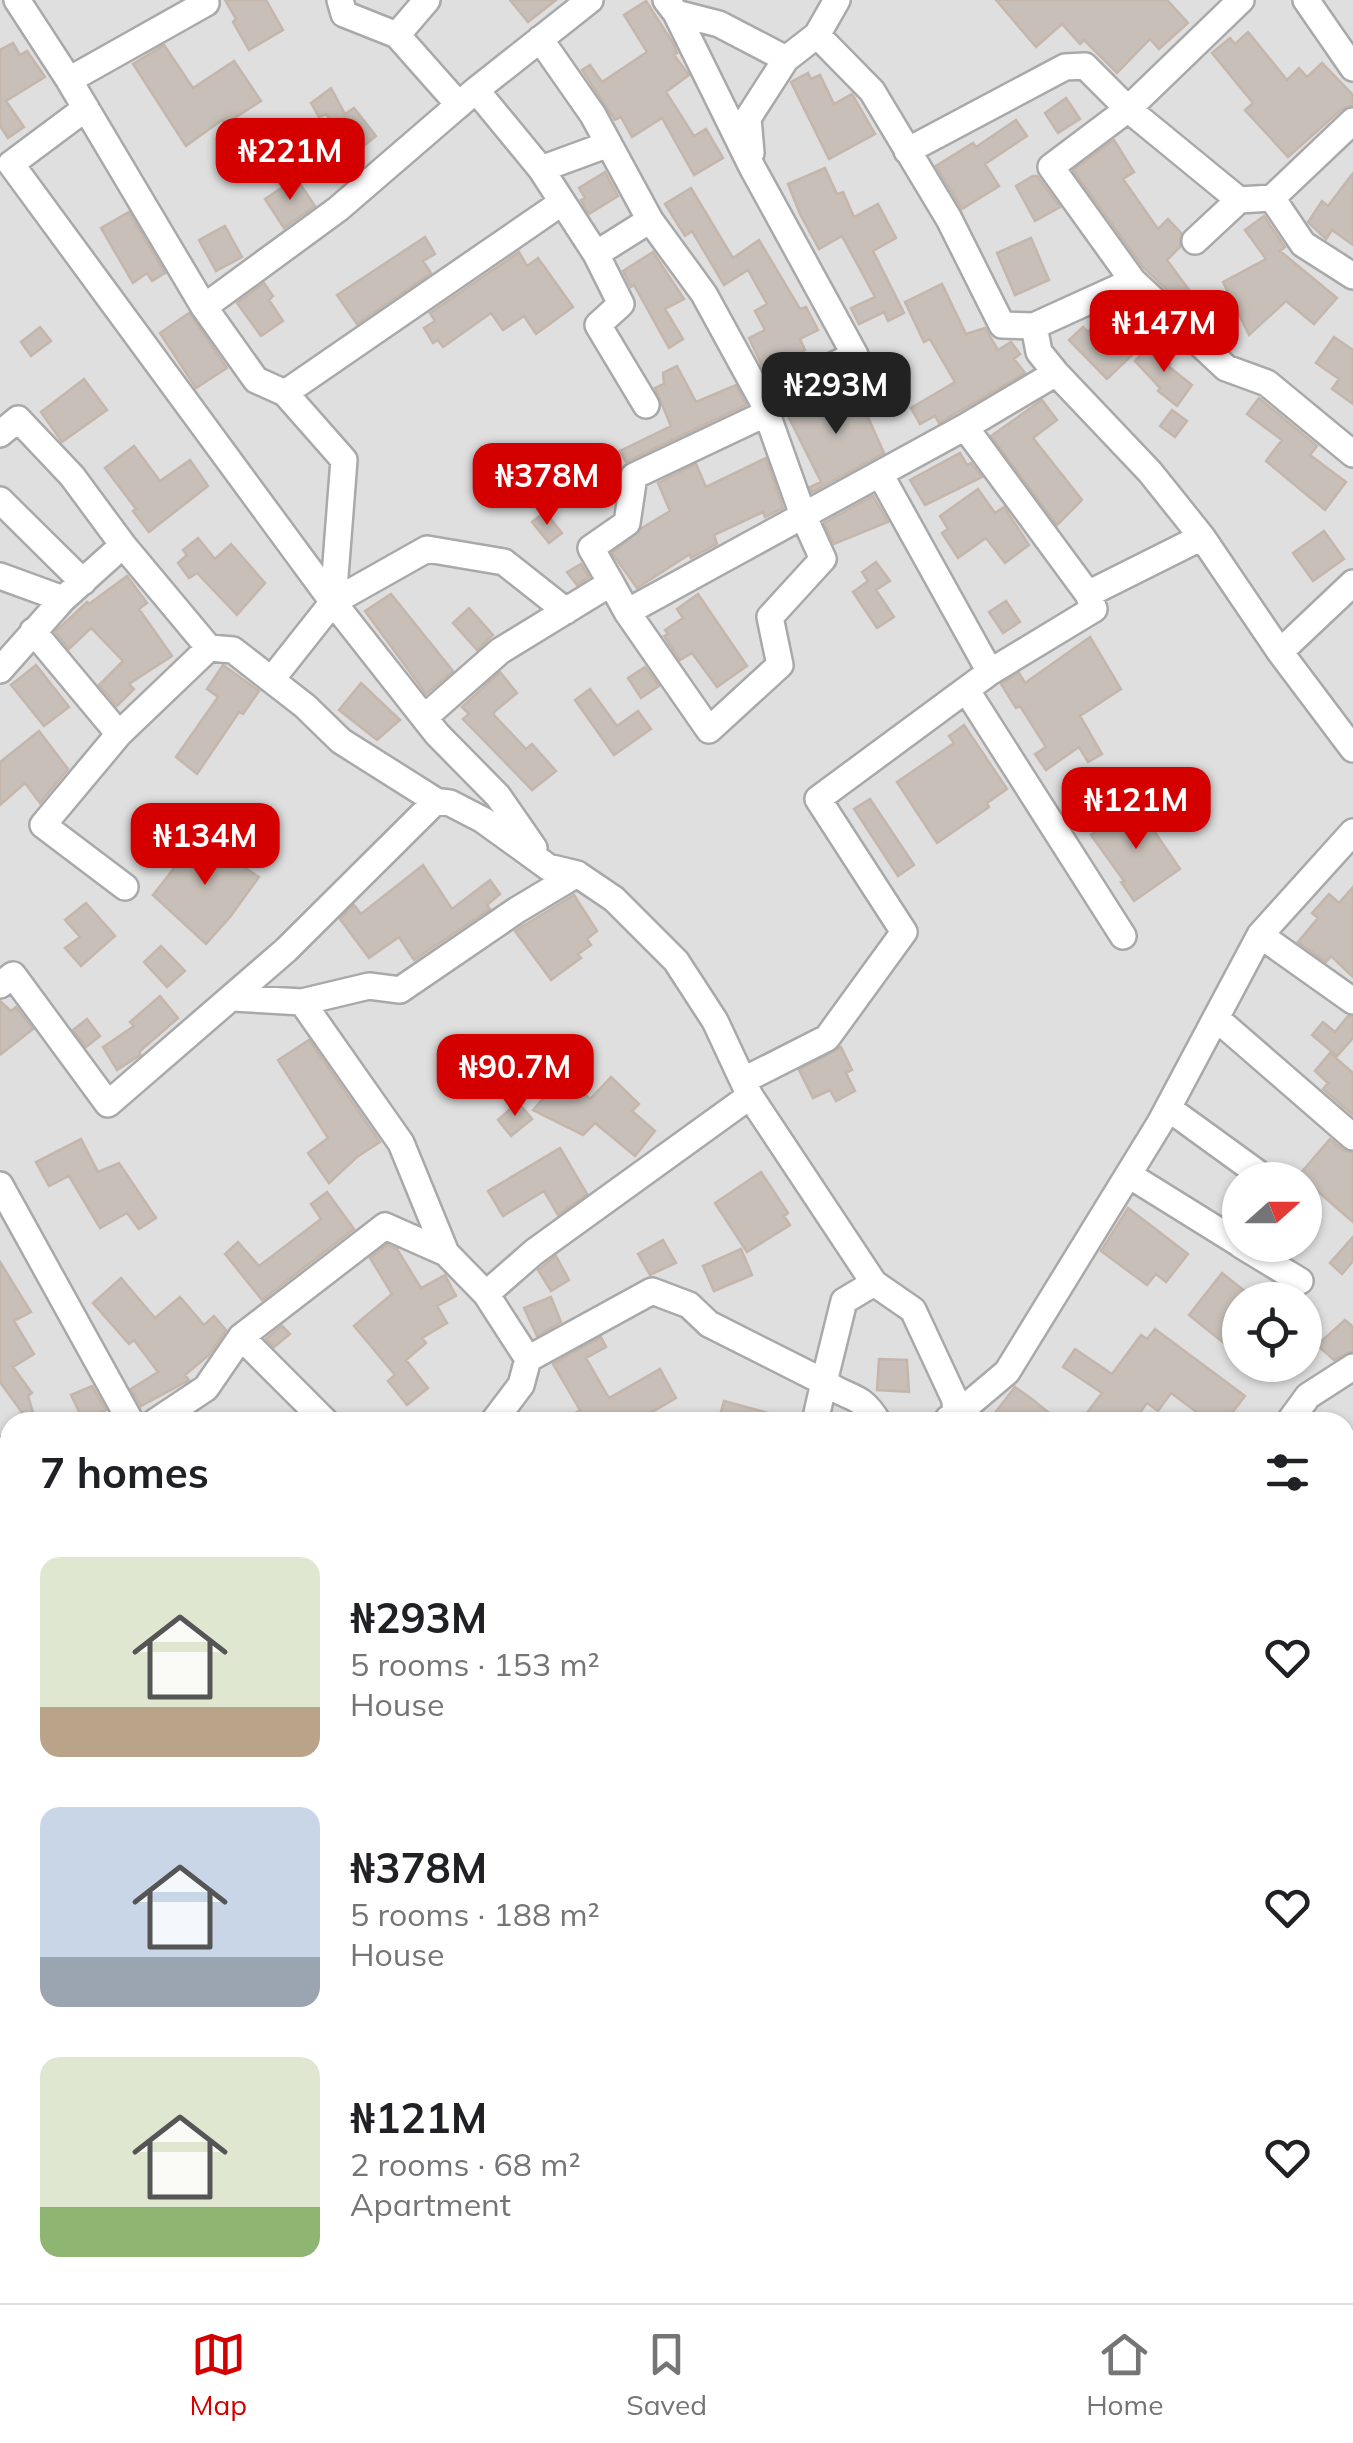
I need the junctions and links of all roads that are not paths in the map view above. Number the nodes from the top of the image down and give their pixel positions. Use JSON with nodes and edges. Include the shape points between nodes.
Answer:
{"nodes":[{"id":1,"x":17,"y":0,"type":"edge"},
{"id":2,"x":205,"y":0,"type":"edge"},
{"id":3,"x":340,"y":0,"type":"edge"},
{"id":4,"x":427,"y":0,"type":"edge"},
{"id":5,"x":590,"y":0,"type":"edge"},
{"id":6,"x":837,"y":0,"type":"edge"},
{"id":7,"x":1241,"y":0,"type":"edge"},
{"id":8,"x":1306,"y":0,"type":"edge"},
{"id":9,"x":671,"y":6,"type":"edge"},
{"id":10,"x":817,"y":35,"type":"junction"},
{"id":11,"x":397,"y":36,"type":"junction"},
{"id":12,"x":540,"y":40,"type":"junction"},
{"id":13,"x":786,"y":59,"type":"junction"},
{"id":14,"x":1353,"y":68,"type":"edge"},
{"id":15,"x":69,"y":80,"type":"junction"},
{"id":16,"x":468,"y":98,"type":"junction"},
{"id":17,"x":86,"y":108,"type":"junction"},
{"id":18,"x":1128,"y":110,"type":"junction"},
{"id":19,"x":1353,"y":121,"type":"edge"},
{"id":20,"x":609,"y":144,"type":"junction"},
{"id":21,"x":907,"y":151,"type":"junction"},
{"id":22,"x":6,"y":166,"type":"edge"},
{"id":23,"x":752,"y":167,"type":"junction"},
{"id":24,"x":541,"y":169,"type":"junction"},
{"id":25,"x":1272,"y":198,"type":"junction"},
{"id":26,"x":1239,"y":200,"type":"junction"},
{"id":27,"x":561,"y":203,"type":"junction"},
{"id":28,"x":650,"y":220,"type":"junction"},
{"id":29,"x":1195,"y":241,"type":"dead end"},
{"id":30,"x":596,"y":254,"type":"junction"},
{"id":31,"x":1353,"y":276,"type":"edge"},
{"id":32,"x":1133,"y":281,"type":"junction"},
{"id":33,"x":204,"y":307,"type":"junction"},
{"id":34,"x":1034,"y":326,"type":"junction"},
{"id":35,"x":1056,"y":373,"type":"junction"},
{"id":36,"x":286,"y":393,"type":"junction"},
{"id":37,"x":646,"y":405,"type":"dead end"},
{"id":38,"x":764,"y":407,"type":"junction"},
{"id":39,"x":965,"y":427,"type":"junction"},
{"id":40,"x":0,"y":434,"type":"edge"},
{"id":41,"x":1353,"y":454,"type":"edge"},
{"id":42,"x":880,"y":474,"type":"junction"},
{"id":43,"x":0,"y":500,"type":"edge"},
{"id":44,"x":803,"y":515,"type":"junction"},
{"id":45,"x":1202,"y":537,"type":"junction"},
{"id":46,"x":123,"y":545,"type":"junction"},
{"id":47,"x":0,"y":576,"type":"edge"},
{"id":48,"x":83,"y":582,"type":"junction"},
{"id":49,"x":611,"y":583,"type":"junction"},
{"id":50,"x":1353,"y":583,"type":"edge"},
{"id":51,"x":1088,"y":594,"type":"junction"},
{"id":52,"x":63,"y":599,"type":"junction"},
{"id":53,"x":333,"y":602,"type":"junction"},
{"id":54,"x":566,"y":611,"type":"junction"},
{"id":55,"x":628,"y":612,"type":"junction"},
{"id":56,"x":34,"y":631,"type":"junction"},
{"id":57,"x":209,"y":648,"type":"junction"},
{"id":58,"x":1280,"y":652,"type":"junction"},
{"id":59,"x":0,"y":670,"type":"edge"},
{"id":60,"x":990,"y":672,"type":"junction"},
{"id":61,"x":272,"y":679,"type":"junction"},
{"id":62,"x":967,"y":691,"type":"junction"},
{"id":63,"x":426,"y":716,"type":"junction"},
{"id":64,"x":119,"y":734,"type":"junction"},
{"id":65,"x":1353,"y":749,"type":"edge"},
{"id":66,"x":436,"y":801,"type":"junction"},
{"id":67,"x":1353,"y":832,"type":"edge"},
{"id":68,"x":548,"y":867,"type":"junction"},
{"id":69,"x":577,"y":874,"type":"junction"},
{"id":70,"x":126,"y":887,"type":"dead end"},
{"id":71,"x":1260,"y":935,"type":"junction"},
{"id":72,"x":1123,"y":936,"type":"dead end"},
{"id":73,"x":0,"y":985,"type":"edge"},
{"id":74,"x":233,"y":998,"type":"junction"},
{"id":75,"x":1353,"y":1000,"type":"edge"},
{"id":76,"x":302,"y":1002,"type":"junction"},
{"id":77,"x":1217,"y":1018,"type":"junction"},
{"id":78,"x":747,"y":1088,"type":"junction"},
{"id":79,"x":1168,"y":1108,"type":"junction"},
{"id":80,"x":1353,"y":1136,"type":"edge"},
{"id":81,"x":1242,"y":1162,"type":"edge"},
{"id":82,"x":1129,"y":1175,"type":"junction"},
{"id":83,"x":0,"y":1185,"type":"edge"},
{"id":84,"x":1222,"y":1233,"type":"edge"},
{"id":85,"x":446,"y":1252,"type":"junction"},
{"id":86,"x":1268,"y":1262,"type":"edge"},
{"id":87,"x":874,"y":1282,"type":"junction"},
{"id":88,"x":1300,"y":1282,"type":"dead end"},
{"id":89,"x":486,"y":1294,"type":"junction"},
{"id":90,"x":241,"y":1337,"type":"junction"},
{"id":91,"x":528,"y":1359,"type":"junction"},
{"id":92,"x":1353,"y":1367,"type":"edge"},
{"id":93,"x":824,"y":1382,"type":"junction"},
{"id":94,"x":125,"y":1412,"type":"edge"},
{"id":95,"x":171,"y":1412,"type":"edge"},
{"id":96,"x":316,"y":1412,"type":"edge"},
{"id":97,"x":500,"y":1412,"type":"edge"},
{"id":98,"x":817,"y":1412,"type":"edge"},
{"id":99,"x":872,"y":1412,"type":"edge"},
{"id":100,"x":952,"y":1412,"type":"edge"},
{"id":101,"x":960,"y":1412,"type":"edge"},
{"id":102,"x":1296,"y":1412,"type":"edge"}],
"edges":[{"from":1,"to":15,"type":"street"},
{"from":2,"to":15,"type":"street"},
{"from":3,"to":11,"type":"street","via":[[344,14]]},
{"from":4,"to":11,"type":"street"},
{"from":5,"to":12,"type":"street"},
{"from":6,"to":10,"type":"street"},
{"from":7,"to":18,"type":"street"},
{"from":8,"to":14,"type":"street"},
{"from":9,"to":13,"type":"street"},
{"from":9,"to":23,"type":"street"},
{"from":10,"to":13,"type":"street"},
{"from":10,"to":21,"type":"street","via":[[872,91]]},
{"from":11,"to":16,"type":"street"},
{"from":12,"to":16,"type":"street"},
{"from":12,"to":20,"type":"street"},
{"from":13,"to":23,"type":"street","via":[[748,118]]},
{"from":15,"to":17,"type":"street"},
{"from":16,"to":24,"type":"street"},
{"from":16,"to":33,"type":"street","via":[[338,209]]},
{"from":17,"to":22,"type":"street"},
{"from":17,"to":33,"type":"street"},
{"from":18,"to":21,"type":"street","via":[[1085,66],[1066,67]]},
{"from":18,"to":26,"type":"street"},
{"from":18,"to":32,"type":"street","via":[[1051,166]]},
{"from":19,"to":25,"type":"street"},
{"from":20,"to":24,"type":"street"},
{"from":20,"to":28,"type":"street"},
{"from":21,"to":34,"type":"street","via":[[1002,325]]},
{"from":22,"to":53,"type":"street"},
{"from":23,"to":38,"type":"street","via":[[855,355]]},
{"from":24,"to":27,"type":"street"},
{"from":25,"to":26,"type":"street"},
{"from":25,"to":31,"type":"street","via":[[1304,244]]},
{"from":26,"to":29,"type":"street"},
{"from":27,"to":30,"type":"street"},
{"from":27,"to":36,"type":"street"},
{"from":28,"to":30,"type":"street"},
{"from":28,"to":38,"type":"street","via":[[704,294]]},
{"from":30,"to":37,"type":"street","via":[[622,304],[598,325]]},
{"from":32,"to":34,"type":"street"},
{"from":32,"to":41,"type":"street","via":[[1226,368],[1266,383]]},
{"from":33,"to":36,"type":"street","via":[[256,380]]},
{"from":34,"to":35,"type":"street","via":[[1040,352]]},
{"from":35,"to":39,"type":"street"},
{"from":35,"to":45,"type":"street"},
{"from":36,"to":53,"type":"street","via":[[344,460]]},
{"from":38,"to":44,"type":"street"},
{"from":38,"to":49,"type":"street","via":[[634,476],[628,523],[591,548]]},
{"from":39,"to":42,"type":"street"},
{"from":39,"to":51,"type":"street"},
{"from":40,"to":46,"type":"street","via":[[18,420],[72,476]]},
{"from":42,"to":44,"type":"street"},
{"from":42,"to":60,"type":"street"},
{"from":43,"to":48,"type":"street"},
{"from":44,"to":55,"type":"street"},
{"from":44,"to":55,"type":"street","via":[[823,559],[770,617],[780,665],[709,730]]},
{"from":45,"to":51,"type":"street"},
{"from":45,"to":58,"type":"street"},
{"from":46,"to":48,"type":"street"},
{"from":46,"to":57,"type":"street"},
{"from":47,"to":52,"type":"street"},
{"from":48,"to":52,"type":"street"},
{"from":49,"to":54,"type":"street"},
{"from":49,"to":55,"type":"street"},
{"from":50,"to":58,"type":"street"},
{"from":51,"to":60,"type":"street","via":[[1094,608]]},
{"from":52,"to":56,"type":"street"},
{"from":53,"to":54,"type":"street","via":[[427,550],[504,562]]},
{"from":53,"to":61,"type":"street"},
{"from":53,"to":63,"type":"street"},
{"from":54,"to":63,"type":"street","via":[[500,651]]},
{"from":56,"to":59,"type":"street"},
{"from":56,"to":64,"type":"street"},
{"from":57,"to":61,"type":"street","via":[[234,650]]},
{"from":57,"to":64,"type":"street"},
{"from":58,"to":65,"type":"street"},
{"from":60,"to":62,"type":"street"},
{"from":61,"to":66,"type":"street","via":[[341,741]]},
{"from":62,"to":72,"type":"street"},
{"from":62,"to":78,"type":"street","via":[[818,798],[904,932],[828,1038]]},
{"from":63,"to":68,"type":"street","via":[[498,796]]},
{"from":64,"to":70,"type":"street","via":[[43,825]]},
{"from":66,"to":68,"type":"street","via":[[483,820]]},
{"from":66,"to":74,"type":"street"},
{"from":67,"to":71,"type":"street"},
{"from":68,"to":69,"type":"street"},
{"from":69,"to":76,"type":"street","via":[[400,990],[369,986]]},
{"from":69,"to":78,"type":"street","via":[[614,899],[676,961]]},
{"from":71,"to":75,"type":"street"},
{"from":71,"to":77,"type":"street"},
{"from":73,"to":74,"type":"street","via":[[13,975],[108,1104]]},
{"from":74,"to":76,"type":"street"},
{"from":76,"to":85,"type":"street","via":[[401,1143]]},
{"from":77,"to":79,"type":"street"},
{"from":77,"to":80,"type":"street"},
{"from":78,"to":87,"type":"street"},
{"from":78,"to":89,"type":"street"},
{"from":79,"to":81,"type":"street"},
{"from":79,"to":82,"type":"street"},
{"from":82,"to":84,"type":"street"},
{"from":82,"to":101,"type":"street","via":[[1007,1372]]},
{"from":83,"to":94,"type":"street"},
{"from":85,"to":89,"type":"street"},
{"from":85,"to":90,"type":"street","via":[[385,1226]]},
{"from":86,"to":88,"type":"street"},
{"from":87,"to":93,"type":"street","via":[[844,1302]]},
{"from":87,"to":100,"type":"street","via":[[913,1310],[955,1400]]},
{"from":89,"to":91,"type":"street"},
{"from":90,"to":95,"type":"street","via":[[206,1388]]},
{"from":90,"to":96,"type":"street"},
{"from":91,"to":93,"type":"street","via":[[652,1291]]},
{"from":91,"to":97,"type":"street"},
{"from":92,"to":102,"type":"street","via":[[1308,1396]]},
{"from":93,"to":98,"type":"street"},
{"from":93,"to":99,"type":"street","via":[[866,1402]]}]}
